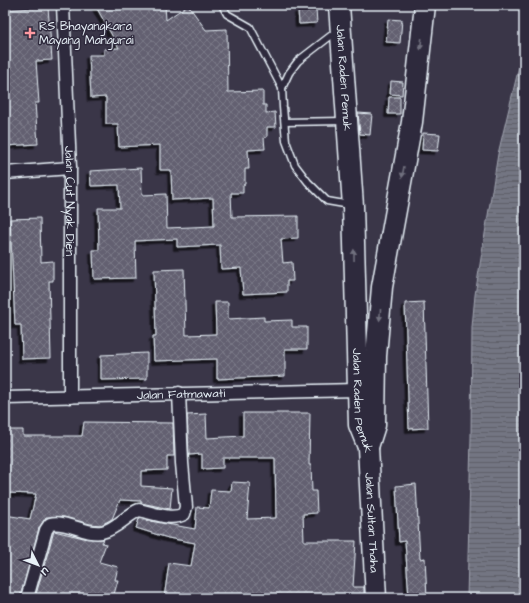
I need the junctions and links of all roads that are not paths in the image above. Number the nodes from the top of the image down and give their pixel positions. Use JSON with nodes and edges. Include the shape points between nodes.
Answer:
{"nodes":[{"id":1,"x":63,"y":5,"type":"edge"},
{"id":2,"x":222,"y":5,"type":"edge"},
{"id":3,"x":339,"y":5,"type":"edge"},
{"id":4,"x":425,"y":5,"type":"edge"},
{"id":5,"x":341,"y":28,"type":"junction"},
{"id":6,"x":282,"y":88,"type":"junction"},
{"id":7,"x":348,"y":120,"type":"junction"},
{"id":8,"x":285,"y":122,"type":"junction"},
{"id":9,"x":70,"y":168,"type":"junction"},
{"id":10,"x":5,"y":173,"type":"edge"},
{"id":11,"x":353,"y":206,"type":"junction"},
{"id":12,"x":354,"y":284,"type":"junction"},
{"id":13,"x":382,"y":287,"type":"junction"},
{"id":14,"x":357,"y":390,"type":"junction"},
{"id":15,"x":179,"y":393,"type":"junction"},
{"id":16,"x":70,"y":397,"type":"junction"},
{"id":17,"x":5,"y":398,"type":"edge"},
{"id":18,"x":368,"y":446,"type":"junction"},
{"id":19,"x":27,"y":598,"type":"edge"},
{"id":20,"x":376,"y":598,"type":"edge"}],
"edges":[{"from":1,"to":9,"type":"street","name":"Jalan Cut Nyak Dien"},
{"from":2,"to":6,"type":"lane","via":[[227,14],[250,28]]},
{"from":3,"to":5,"type":"highway","name":"Jalan Raden Pemuk"},
{"from":4,"to":13,"type":"highway","name":"Jalan Raden Pemuk","one_way":true,"via":[[412,122]]},
{"from":5,"to":6,"type":"lane","via":[[298,61]]},
{"from":5,"to":7,"type":"highway","name":"Jalan Raden Pemuk"},
{"from":6,"to":8,"type":"lane"},
{"from":7,"to":8,"type":"lane"},
{"from":7,"to":11,"type":"highway","name":"Jalan Raden Pemuk"},
{"from":8,"to":11,"type":"lane","via":[[286,142],[295,165],[308,182],[327,201]]},
{"from":9,"to":10,"type":"street"},
{"from":9,"to":16,"type":"street","name":"Jalan Cut Nyak Dien"},
{"from":12,"to":11,"type":"highway","name":"Jalan Raden Pemuk","one_way":true},
{"from":12,"to":13,"type":"highway"},
{"from":12,"to":14,"type":"highway","name":"Jalan Raden Pemuk"},
{"from":13,"to":18,"type":"highway","name":"Jalan Raden Pemuk","one_way":true,"via":[[376,356],[375,425]]},
{"from":14,"to":15,"type":"street","name":"Jalan Fatmawati"},
{"from":14,"to":18,"type":"highway","name":"Jalan Raden Pemuk","via":[[359,425]]},
{"from":15,"to":16,"type":"street","name":"Jalan Fatmawati"},
{"from":15,"to":19,"type":"street","via":[[186,507],[184,514],[178,518],[139,510],[102,532],[50,524],[46,530]]},
{"from":16,"to":17,"type":"street","name":"Jalan Fatmawati"},
{"from":18,"to":20,"type":"highway","name":"Jalan Sultan Thaha"}]}
